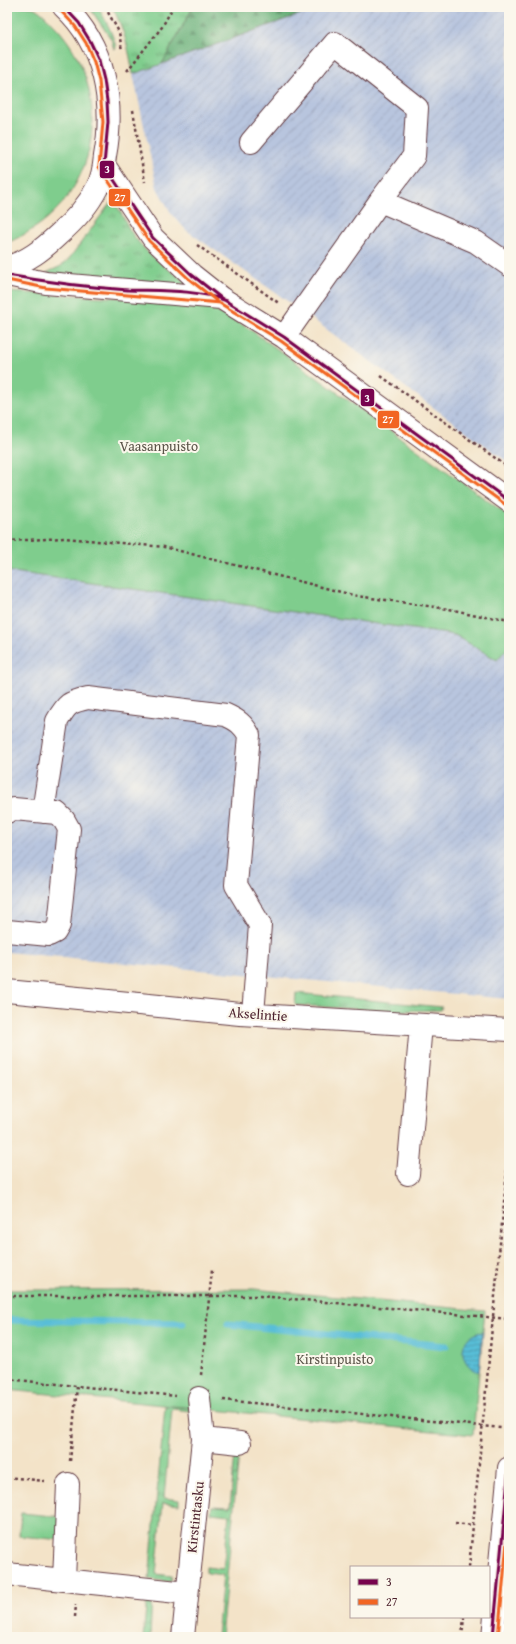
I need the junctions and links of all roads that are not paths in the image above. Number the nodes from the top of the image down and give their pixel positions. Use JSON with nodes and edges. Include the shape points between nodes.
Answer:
{"nodes":[{"id":1,"x":64,"y":7,"type":"edge"},
{"id":2,"x":251,"y":142,"type":"dead end"},
{"id":3,"x":104,"y":165,"type":"junction"},
{"id":4,"x":380,"y":201,"type":"junction"},
{"id":5,"x":509,"y":265,"type":"edge"},
{"id":6,"x":7,"y":266,"type":"edge"},
{"id":7,"x":7,"y":275,"type":"edge"},
{"id":8,"x":221,"y":298,"type":"junction"},
{"id":9,"x":284,"y":337,"type":"junction"},
{"id":10,"x":509,"y":500,"type":"edge"},
{"id":11,"x":7,"y":812,"type":"edge"},
{"id":12,"x":43,"y":812,"type":"junction"},
{"id":13,"x":7,"y":931,"type":"edge"},
{"id":14,"x":7,"y":991,"type":"edge"},
{"id":15,"x":253,"y":1014,"type":"junction"},
{"id":16,"x":421,"y":1025,"type":"junction"},
{"id":17,"x":509,"y":1030,"type":"edge"},
{"id":18,"x":408,"y":1174,"type":"dead end"},
{"id":19,"x":199,"y":1398,"type":"road end"},
{"id":20,"x":203,"y":1439,"type":"junction"},
{"id":21,"x":240,"y":1443,"type":"dead end"},
{"id":22,"x":509,"y":1468,"type":"edge"},
{"id":23,"x":68,"y":1484,"type":"road end"},
{"id":24,"x":7,"y":1574,"type":"edge"},
{"id":25,"x":64,"y":1580,"type":"junction"},
{"id":26,"x":187,"y":1593,"type":"junction"},
{"id":27,"x":183,"y":1637,"type":"edge"},
{"id":28,"x":494,"y":1637,"type":"edge"}],
"edges":[{"from":1,"to":3,"type":"street","via":[[90,40],[99,58],[106,83],[109,124]]},
{"from":2,"to":4,"type":"street","via":[[335,43],[417,108],[414,156]]},
{"from":3,"to":6,"type":"street","via":[[98,187],[66,228],[40,251],[15,265]]},
{"from":3,"to":8,"type":"street","via":[[154,238],[192,275]]},
{"from":4,"to":5,"type":"street","via":[[476,242]]},
{"from":4,"to":9,"type":"street"},
{"from":7,"to":8,"type":"street","via":[[46,283]]},
{"from":8,"to":9,"type":"street"},
{"from":9,"to":10,"type":"street"},
{"from":11,"to":12,"type":"street","via":[[14,809]]},
{"from":12,"to":13,"type":"street","via":[[57,814],[69,829],[59,925],[55,932],[49,935]]},
{"from":12,"to":15,"type":"street","via":[[57,721],[64,708],[74,701],[88,698],[226,715],[245,727],[249,735],[236,885],[260,925]]},
{"from":14,"to":15,"type":"street","name":"Akselintie"},
{"from":15,"to":16,"type":"street","name":"Akselintie"},
{"from":16,"to":17,"type":"street","name":"Akselintie"},
{"from":16,"to":18,"type":"street"},
{"from":19,"to":20,"type":"street","name":"Kirstintasku"},
{"from":20,"to":21,"type":"street"},
{"from":20,"to":26,"type":"street","name":"Kirstintasku"},
{"from":22,"to":28,"type":"street"},
{"from":23,"to":25,"type":"street"},
{"from":24,"to":25,"type":"street"},
{"from":25,"to":26,"type":"street"},
{"from":26,"to":27,"type":"street","name":"Kirstintasku"}]}
